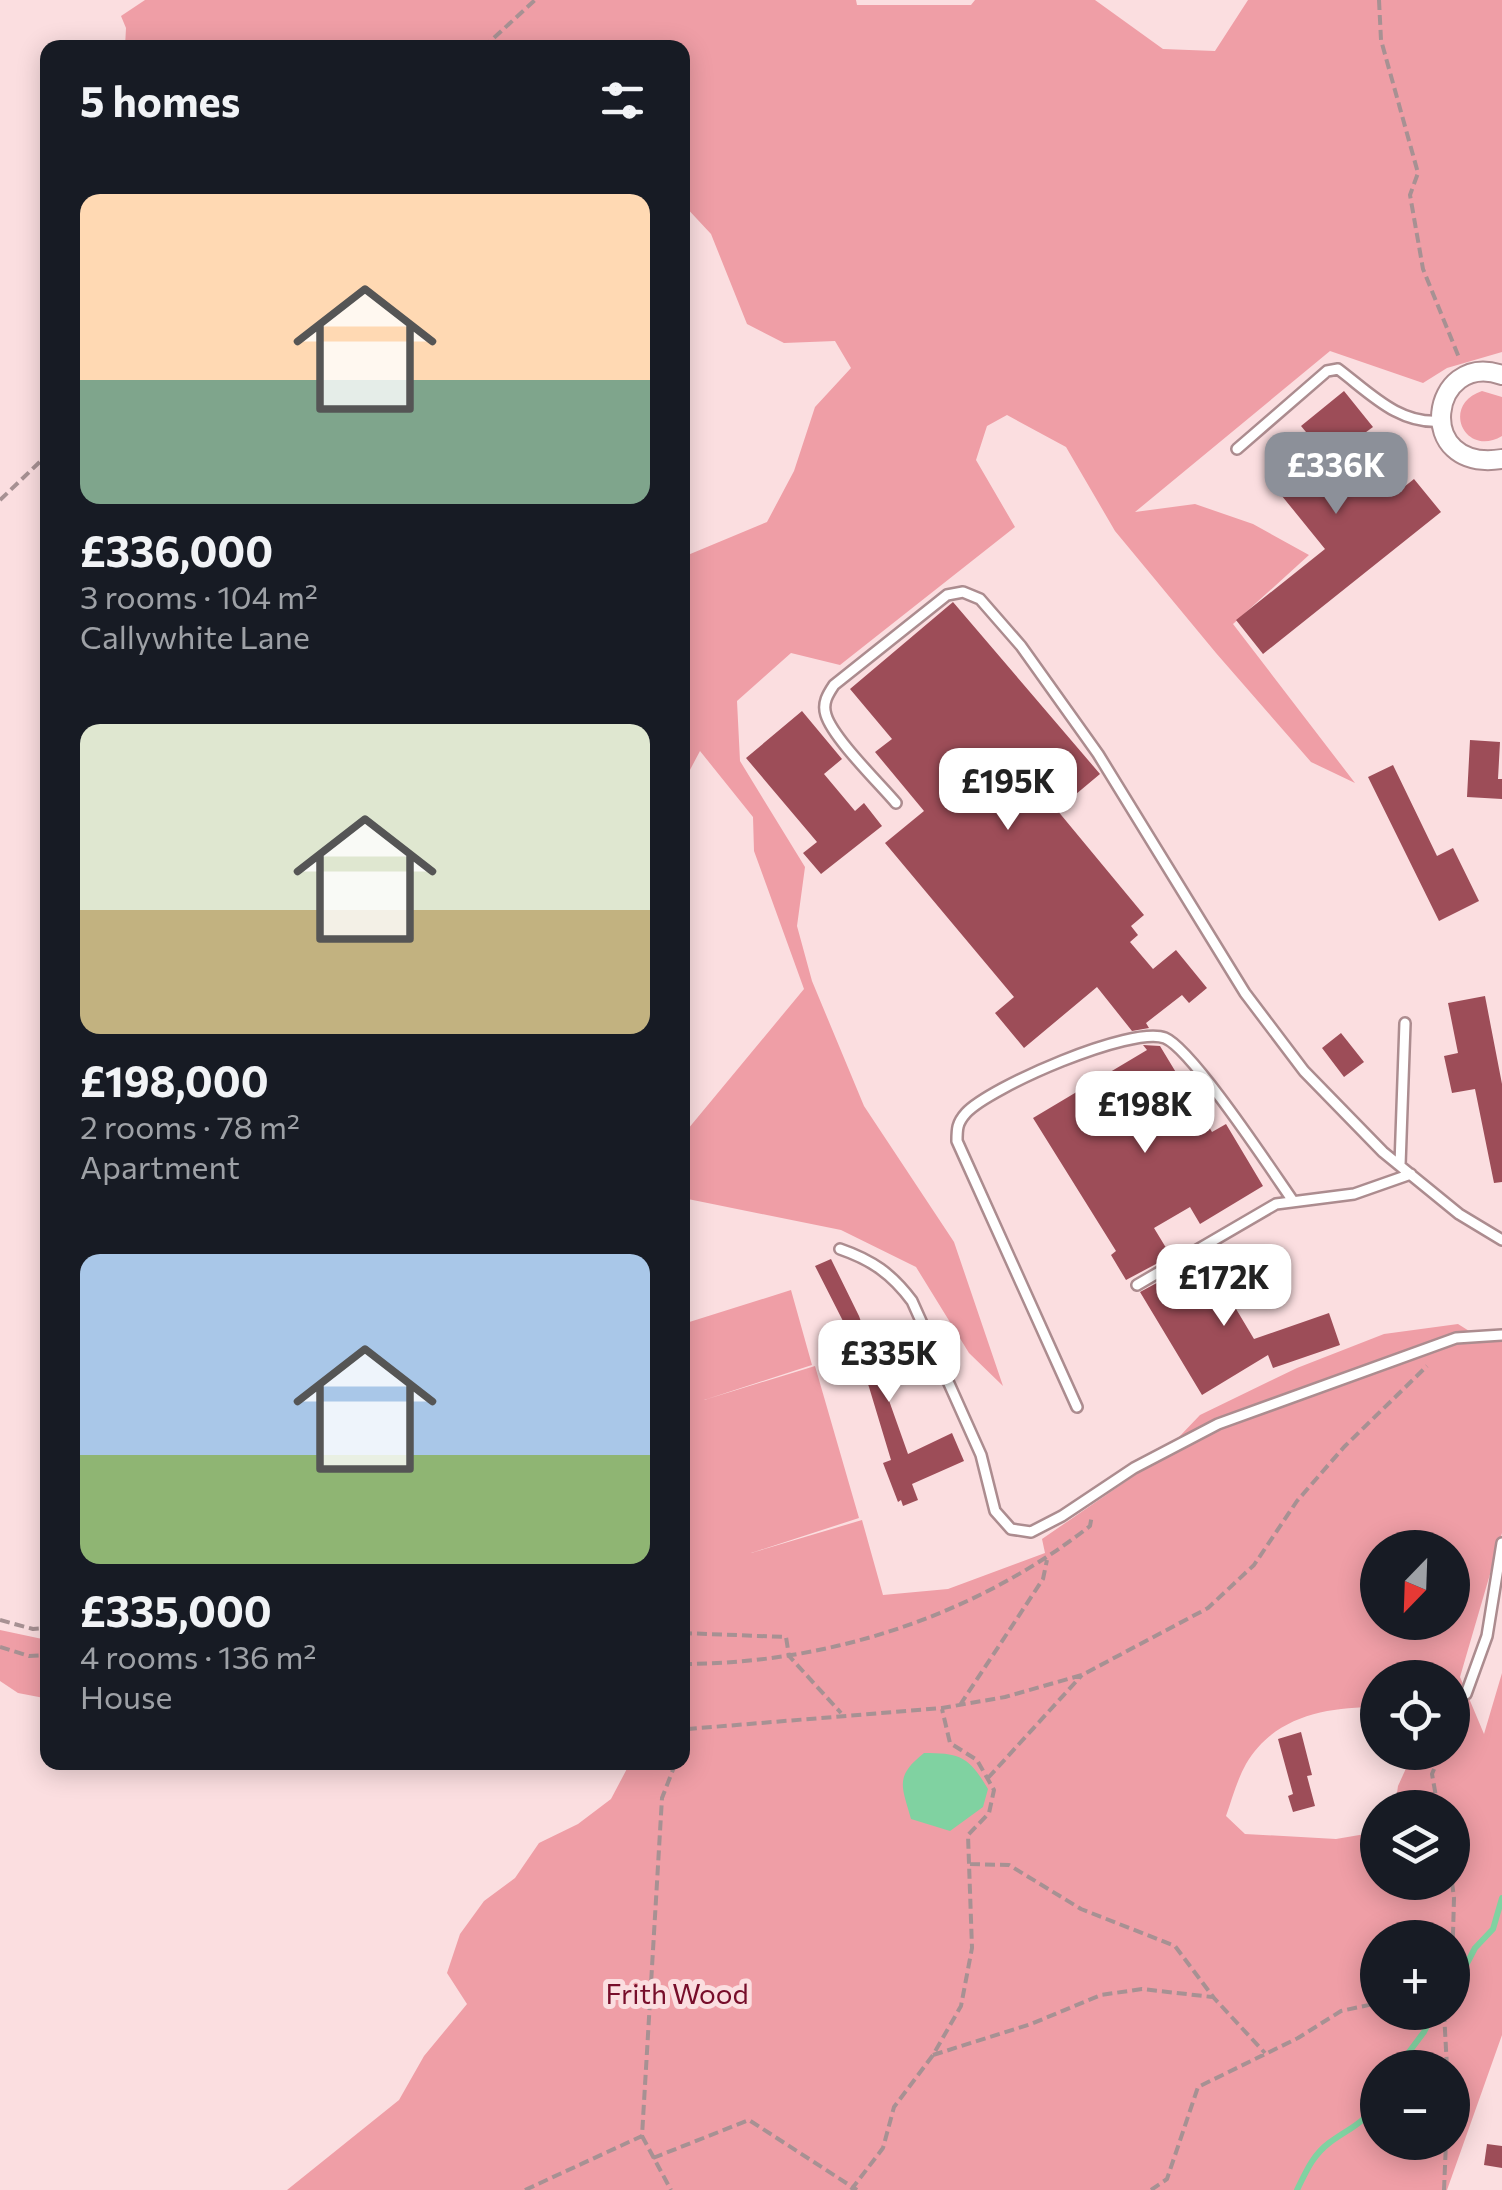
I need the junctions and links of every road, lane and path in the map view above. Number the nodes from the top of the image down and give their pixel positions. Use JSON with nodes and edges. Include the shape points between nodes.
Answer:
{"nodes":[{"id":1,"x":535,"y":0,"type":"edge"},
{"id":2,"x":1379,"y":0,"type":"edge"},
{"id":3,"x":492,"y":40,"type":"edge"},
{"id":4,"x":1502,"y":375,"type":"edge"},
{"id":5,"x":1467,"y":376,"type":"junction"},
{"id":6,"x":1440,"y":421,"type":"junction"},
{"id":7,"x":1238,"y":449,"type":"dead end"},
{"id":8,"x":1502,"y":459,"type":"edge"},
{"id":9,"x":40,"y":462,"type":"edge"},
{"id":10,"x":0,"y":500,"type":"edge"},
{"id":11,"x":896,"y":803,"type":"dead end"},
{"id":12,"x":1405,"y":1023,"type":"dead end"},
{"id":13,"x":1400,"y":1166,"type":"junction"},
{"id":14,"x":1411,"y":1174,"type":"junction"},
{"id":15,"x":1294,"y":1202,"type":"junction"},
{"id":16,"x":1502,"y":1240,"type":"edge"},
{"id":17,"x":840,"y":1250,"type":"dead end"},
{"id":18,"x":1137,"y":1285,"type":"dead end"},
{"id":19,"x":1502,"y":1335,"type":"edge"},
{"id":20,"x":1428,"y":1365,"type":"dead end"},
{"id":21,"x":1078,"y":1407,"type":"dead end"},
{"id":22,"x":1096,"y":1493,"type":"junction"},
{"id":23,"x":1502,"y":1543,"type":"edge"},
{"id":24,"x":1047,"y":1559,"type":"junction"},
{"id":25,"x":0,"y":1620,"type":"edge"},
{"id":26,"x":40,"y":1629,"type":"edge"},
{"id":27,"x":690,"y":1632,"type":"edge"},
{"id":28,"x":0,"y":1646,"type":"edge"},
{"id":29,"x":40,"y":1655,"type":"edge"},
{"id":30,"x":789,"y":1656,"type":"junction"},
{"id":31,"x":690,"y":1664,"type":"edge"},
{"id":32,"x":1082,"y":1675,"type":"junction"},
{"id":33,"x":1470,"y":1683,"type":"edge"},
{"id":34,"x":960,"y":1705,"type":"junction"},
{"id":35,"x":942,"y":1708,"type":"junction"},
{"id":36,"x":842,"y":1715,"type":"junction"},
{"id":37,"x":690,"y":1729,"type":"edge"},
{"id":38,"x":673,"y":1770,"type":"edge"},
{"id":39,"x":988,"y":1778,"type":"junction"},
{"id":40,"x":970,"y":1864,"type":"junction"},
{"id":41,"x":1214,"y":1998,"type":"junction"},
{"id":42,"x":1360,"y":2007,"type":"edge"},
{"id":43,"x":1265,"y":2053,"type":"junction"},
{"id":44,"x":933,"y":2055,"type":"junction"},
{"id":45,"x":642,"y":2136,"type":"junction"},
{"id":46,"x":653,"y":2158,"type":"junction"},
{"id":47,"x":1445,"y":2160,"type":"edge"},
{"id":48,"x":854,"y":2189,"type":"edge"},
{"id":49,"x":525,"y":2190,"type":"edge"},
{"id":50,"x":671,"y":2190,"type":"edge"},
{"id":51,"x":1151,"y":2190,"type":"edge"},
{"id":52,"x":1444,"y":2190,"type":"edge"}],
"edges":[{"from":1,"to":3,"type":"path"},
{"from":2,"to":5,"type":"path","via":[[1381,40],[1418,173],[1410,195],[1423,269]]},
{"from":4,"to":5,"type":"street"},
{"from":5,"to":6,"type":"street","via":[[1451,386]]},
{"from":6,"to":7,"type":"lane","via":[[1400,415],[1338,369],[1326,372]]},
{"from":6,"to":8,"type":"street","via":[[1447,440],[1469,459]]},
{"from":9,"to":10,"type":"path"},
{"from":11,"to":13,"type":"lane","via":[[841,738],[825,714],[825,700],[834,685],[947,595],[964,592],[980,599],[1021,646],[1098,754],[1244,993],[1304,1071]]},
{"from":12,"to":13,"type":"lane"},
{"from":13,"to":14,"type":"lane"},
{"from":14,"to":15,"type":"lane","via":[[1354,1194]]},
{"from":14,"to":16,"type":"lane"},
{"from":15,"to":18,"type":"lane","via":[[1276,1204]]},
{"from":15,"to":21,"type":"lane","via":[[1190,1058],[1164,1038],[1136,1038],[1042,1067],[968,1111],[957,1125],[957,1141]]},
{"from":17,"to":22,"type":"lane","via":[[869,1259],[912,1301],[981,1454],[995,1511],[1011,1529],[1030,1532]]},
{"from":19,"to":22,"type":"lane","via":[[1456,1338],[1294,1394],[1218,1424]]},
{"from":20,"to":32,"type":"path","via":[[1344,1447],[1254,1565],[1208,1608]]},
{"from":22,"to":24,"type":"path","via":[[1090,1526]]},
{"from":23,"to":33,"type":"lane","via":[[1487,1636]]},
{"from":24,"to":30,"type":"path","via":[[916,1624]]},
{"from":24,"to":34,"type":"path","via":[[1043,1579]]},
{"from":25,"to":26,"type":"path"},
{"from":27,"to":30,"type":"path","via":[[786,1637]]},
{"from":28,"to":29,"type":"path"},
{"from":30,"to":31,"type":"path"},
{"from":30,"to":36,"type":"path"},
{"from":32,"to":34,"type":"path"},
{"from":32,"to":39,"type":"path"},
{"from":34,"to":35,"type":"path"},
{"from":35,"to":36,"type":"path"},
{"from":35,"to":39,"type":"path","via":[[950,1743],[977,1760]]},
{"from":36,"to":37,"type":"path"},
{"from":38,"to":45,"type":"path","via":[[662,1798]]},
{"from":39,"to":40,"type":"path","via":[[994,1790],[989,1814],[968,1835]]},
{"from":40,"to":41,"type":"path","via":[[1009,1865],[1081,1908],[1175,1946]]},
{"from":40,"to":44,"type":"path","via":[[972,1948],[961,2006]]},
{"from":41,"to":43,"type":"path"},
{"from":41,"to":44,"type":"path","via":[[1142,1989],[1101,1995]]},
{"from":42,"to":43,"type":"path"},
{"from":43,"to":51,"type":"path","via":[[1198,2087],[1167,2179]]},
{"from":44,"to":48,"type":"path","via":[[894,2107],[883,2148]]},
{"from":45,"to":46,"type":"path"},
{"from":45,"to":49,"type":"path"},
{"from":46,"to":48,"type":"path","via":[[749,2120]]},
{"from":46,"to":50,"type":"path"},
{"from":47,"to":52,"type":"path"}]}
